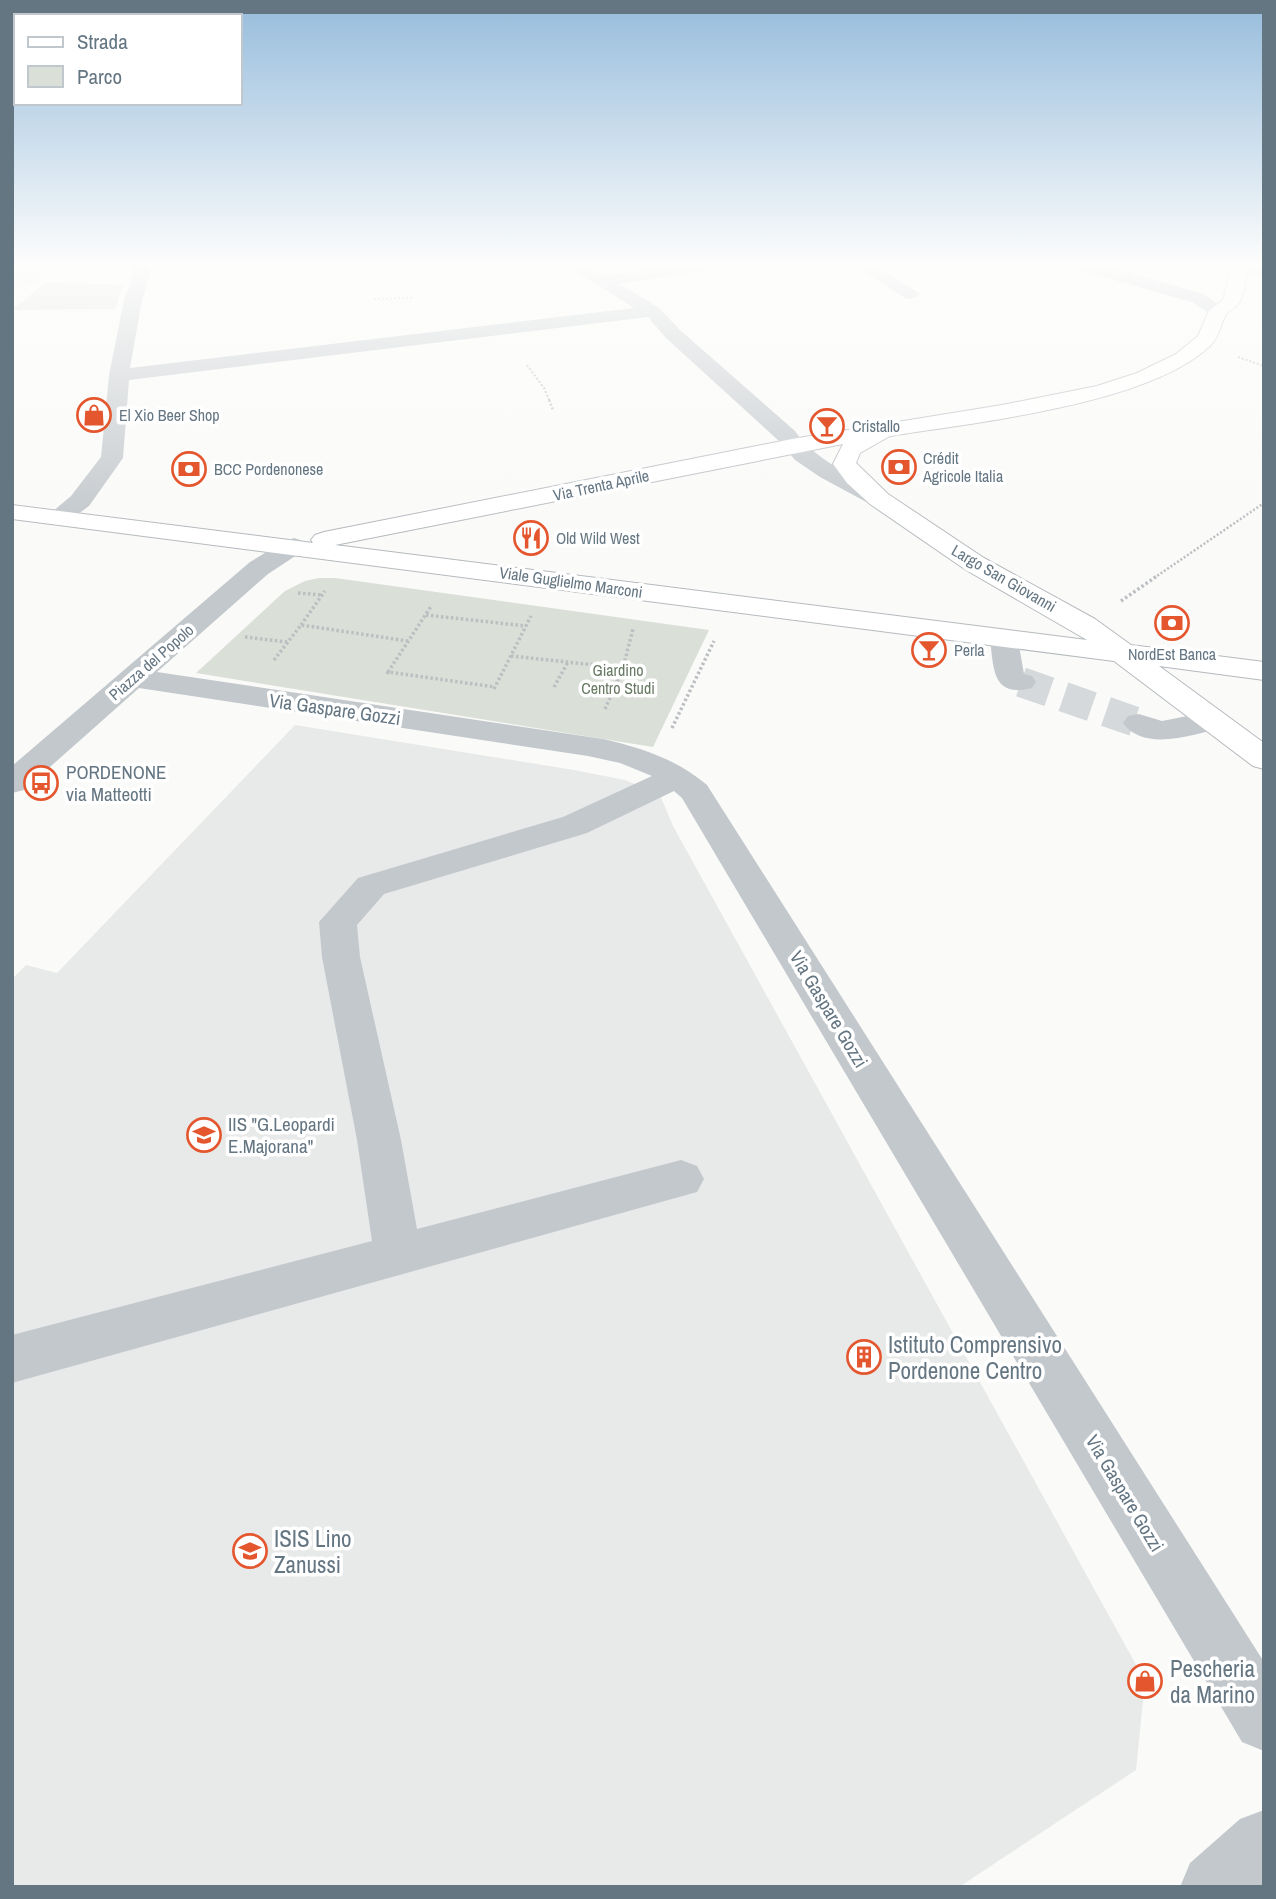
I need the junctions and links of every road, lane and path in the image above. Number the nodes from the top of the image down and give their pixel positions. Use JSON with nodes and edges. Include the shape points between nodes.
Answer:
{"nodes":[{"id":1,"x":124,"y":351,"type":"edge"},
{"id":2,"x":322,"y":351,"type":"edge"},
{"id":3,"x":692,"y":351,"type":"edge"},
{"id":4,"x":1192,"y":351,"type":"edge"},
{"id":5,"x":527,"y":365,"type":"dead end"},
{"id":6,"x":119,"y":375,"type":"junction"},
{"id":7,"x":553,"y":410,"type":"dead end"},
{"id":8,"x":909,"y":427,"type":"junction"},
{"id":9,"x":792,"y":446,"type":"junction"},
{"id":10,"x":879,"y":499,"type":"junction"},
{"id":11,"x":1264,"y":503,"type":"edge"},
{"id":12,"x":12,"y":512,"type":"edge"},
{"id":13,"x":57,"y":518,"type":"junction"},
{"id":14,"x":294,"y":547,"type":"junction"},
{"id":15,"x":330,"y":585,"type":"dead end"},
{"id":16,"x":436,"y":597,"type":"dead end"},
{"id":17,"x":426,"y":614,"type":"junction"},
{"id":18,"x":532,"y":614,"type":"dead end"},
{"id":19,"x":301,"y":625,"type":"junction"},
{"id":20,"x":1085,"y":625,"type":"junction"},
{"id":21,"x":526,"y":626,"type":"junction"},
{"id":22,"x":633,"y":629,"type":"dead end"},
{"id":23,"x":239,"y":636,"type":"dead end"},
{"id":24,"x":715,"y":640,"type":"dead end"},
{"id":25,"x":1004,"y":640,"type":"junction"},
{"id":26,"x":408,"y":641,"type":"junction"},
{"id":27,"x":287,"y":642,"type":"junction"},
{"id":28,"x":511,"y":656,"type":"junction"},
{"id":29,"x":1129,"y":656,"type":"junction"},
{"id":30,"x":568,"y":662,"type":"junction"},
{"id":31,"x":1264,"y":671,"type":"edge"},
{"id":32,"x":388,"y":672,"type":"dead end"},
{"id":33,"x":134,"y":678,"type":"junction"},
{"id":34,"x":1021,"y":682,"type":"tunnel mouth"},
{"id":35,"x":554,"y":687,"type":"dead end"},
{"id":36,"x":248,"y":696,"type":"junction"},
{"id":37,"x":1213,"y":720,"type":"junction"},
{"id":38,"x":1139,"y":723,"type":"tunnel mouth"},
{"id":39,"x":478,"y":730,"type":"junction"},
{"id":40,"x":1264,"y":759,"type":"edge"},
{"id":41,"x":667,"y":770,"type":"junction"},
{"id":42,"x":12,"y":783,"type":"edge"},
{"id":43,"x":681,"y":1179,"type":"dead end"},
{"id":44,"x":398,"y":1255,"type":"junction"},
{"id":45,"x":12,"y":1359,"type":"edge"},
{"id":46,"x":1264,"y":1720,"type":"edge"},
{"id":47,"x":1264,"y":1843,"type":"edge"},
{"id":48,"x":1214,"y":1887,"type":"edge"}],
"edges":[{"from":1,"to":6,"type":"street"},
{"from":2,"to":6,"type":"street"},
{"from":3,"to":9,"type":"street","name":"Largo San Giovanni","via":[[787,436]]},
{"from":4,"to":8,"type":"main road","via":[[1144,377],[1070,398]]},
{"from":5,"to":7,"type":"path"},
{"from":6,"to":13,"type":"street","via":[[112,458],[80,502]]},
{"from":8,"to":9,"type":"main road","name":"Via Trenta Aprile"},
{"from":8,"to":10,"type":"main road","name":"Largo San Giovanni","via":[[853,445],[845,454],[844,464]]},
{"from":9,"to":10,"type":"street","name":"Largo San Giovanni"},
{"from":9,"to":14,"type":"main road","name":"Via Trenta Aprile"},
{"from":10,"to":20,"type":"main road","name":"Largo San Giovanni","via":[[975,564]]},
{"from":11,"to":20,"type":"path"},
{"from":12,"to":13,"type":"main road","name":"Viale Guglielmo Marconi"},
{"from":13,"to":14,"type":"main road","name":"Viale Guglielmo Marconi"},
{"from":14,"to":25,"type":"main road","name":"Viale Guglielmo Marconi"},
{"from":14,"to":33,"type":"street","name":"Piazza del Popolo","via":[[258,568]]},
{"from":15,"to":19,"type":"path"},
{"from":16,"to":17,"type":"path"},
{"from":17,"to":21,"type":"path"},
{"from":17,"to":26,"type":"path"},
{"from":18,"to":21,"type":"path"},
{"from":19,"to":26,"type":"path"},
{"from":19,"to":27,"type":"path"},
{"from":20,"to":29,"type":"main road","name":"Largo San Giovanni"},
{"from":21,"to":28,"type":"path"},
{"from":22,"to":30,"type":"path","via":[[623,668]]},
{"from":23,"to":27,"type":"path"},
{"from":24,"to":41,"type":"path"},
{"from":25,"to":29,"type":"main road","name":"Viale Guglielmo Marconi"},
{"from":25,"to":34,"type":"street","via":[[1010,679]]},
{"from":26,"to":32,"type":"path"},
{"from":27,"to":36,"type":"path"},
{"from":28,"to":30,"type":"path"},
{"from":28,"to":39,"type":"path"},
{"from":29,"to":31,"type":"main road","name":"Largo San Giovanni"},
{"from":29,"to":37,"type":"main road","name":"Largo San Giovanni"},
{"from":30,"to":35,"type":"path"},
{"from":33,"to":36,"type":"street","name":"Via Gaspare Gozzi"},
{"from":33,"to":42,"type":"street","name":"Piazza del Popolo"},
{"from":36,"to":39,"type":"street","name":"Via Gaspare Gozzi"},
{"from":37,"to":38,"type":"street","via":[[1160,731]]},
{"from":37,"to":40,"type":"main road","name":"Largo San Giovanni"},
{"from":39,"to":41,"type":"street","name":"Via Gaspare Gozzi","via":[[630,754]]},
{"from":41,"to":44,"type":"street","via":[[575,825],[371,886],[338,922]]},
{"from":41,"to":46,"type":"street","name":"Via Gaspare Gozzi","via":[[695,792]]},
{"from":43,"to":44,"type":"street"},
{"from":44,"to":45,"type":"street"},
{"from":47,"to":48,"type":"street"}]}
